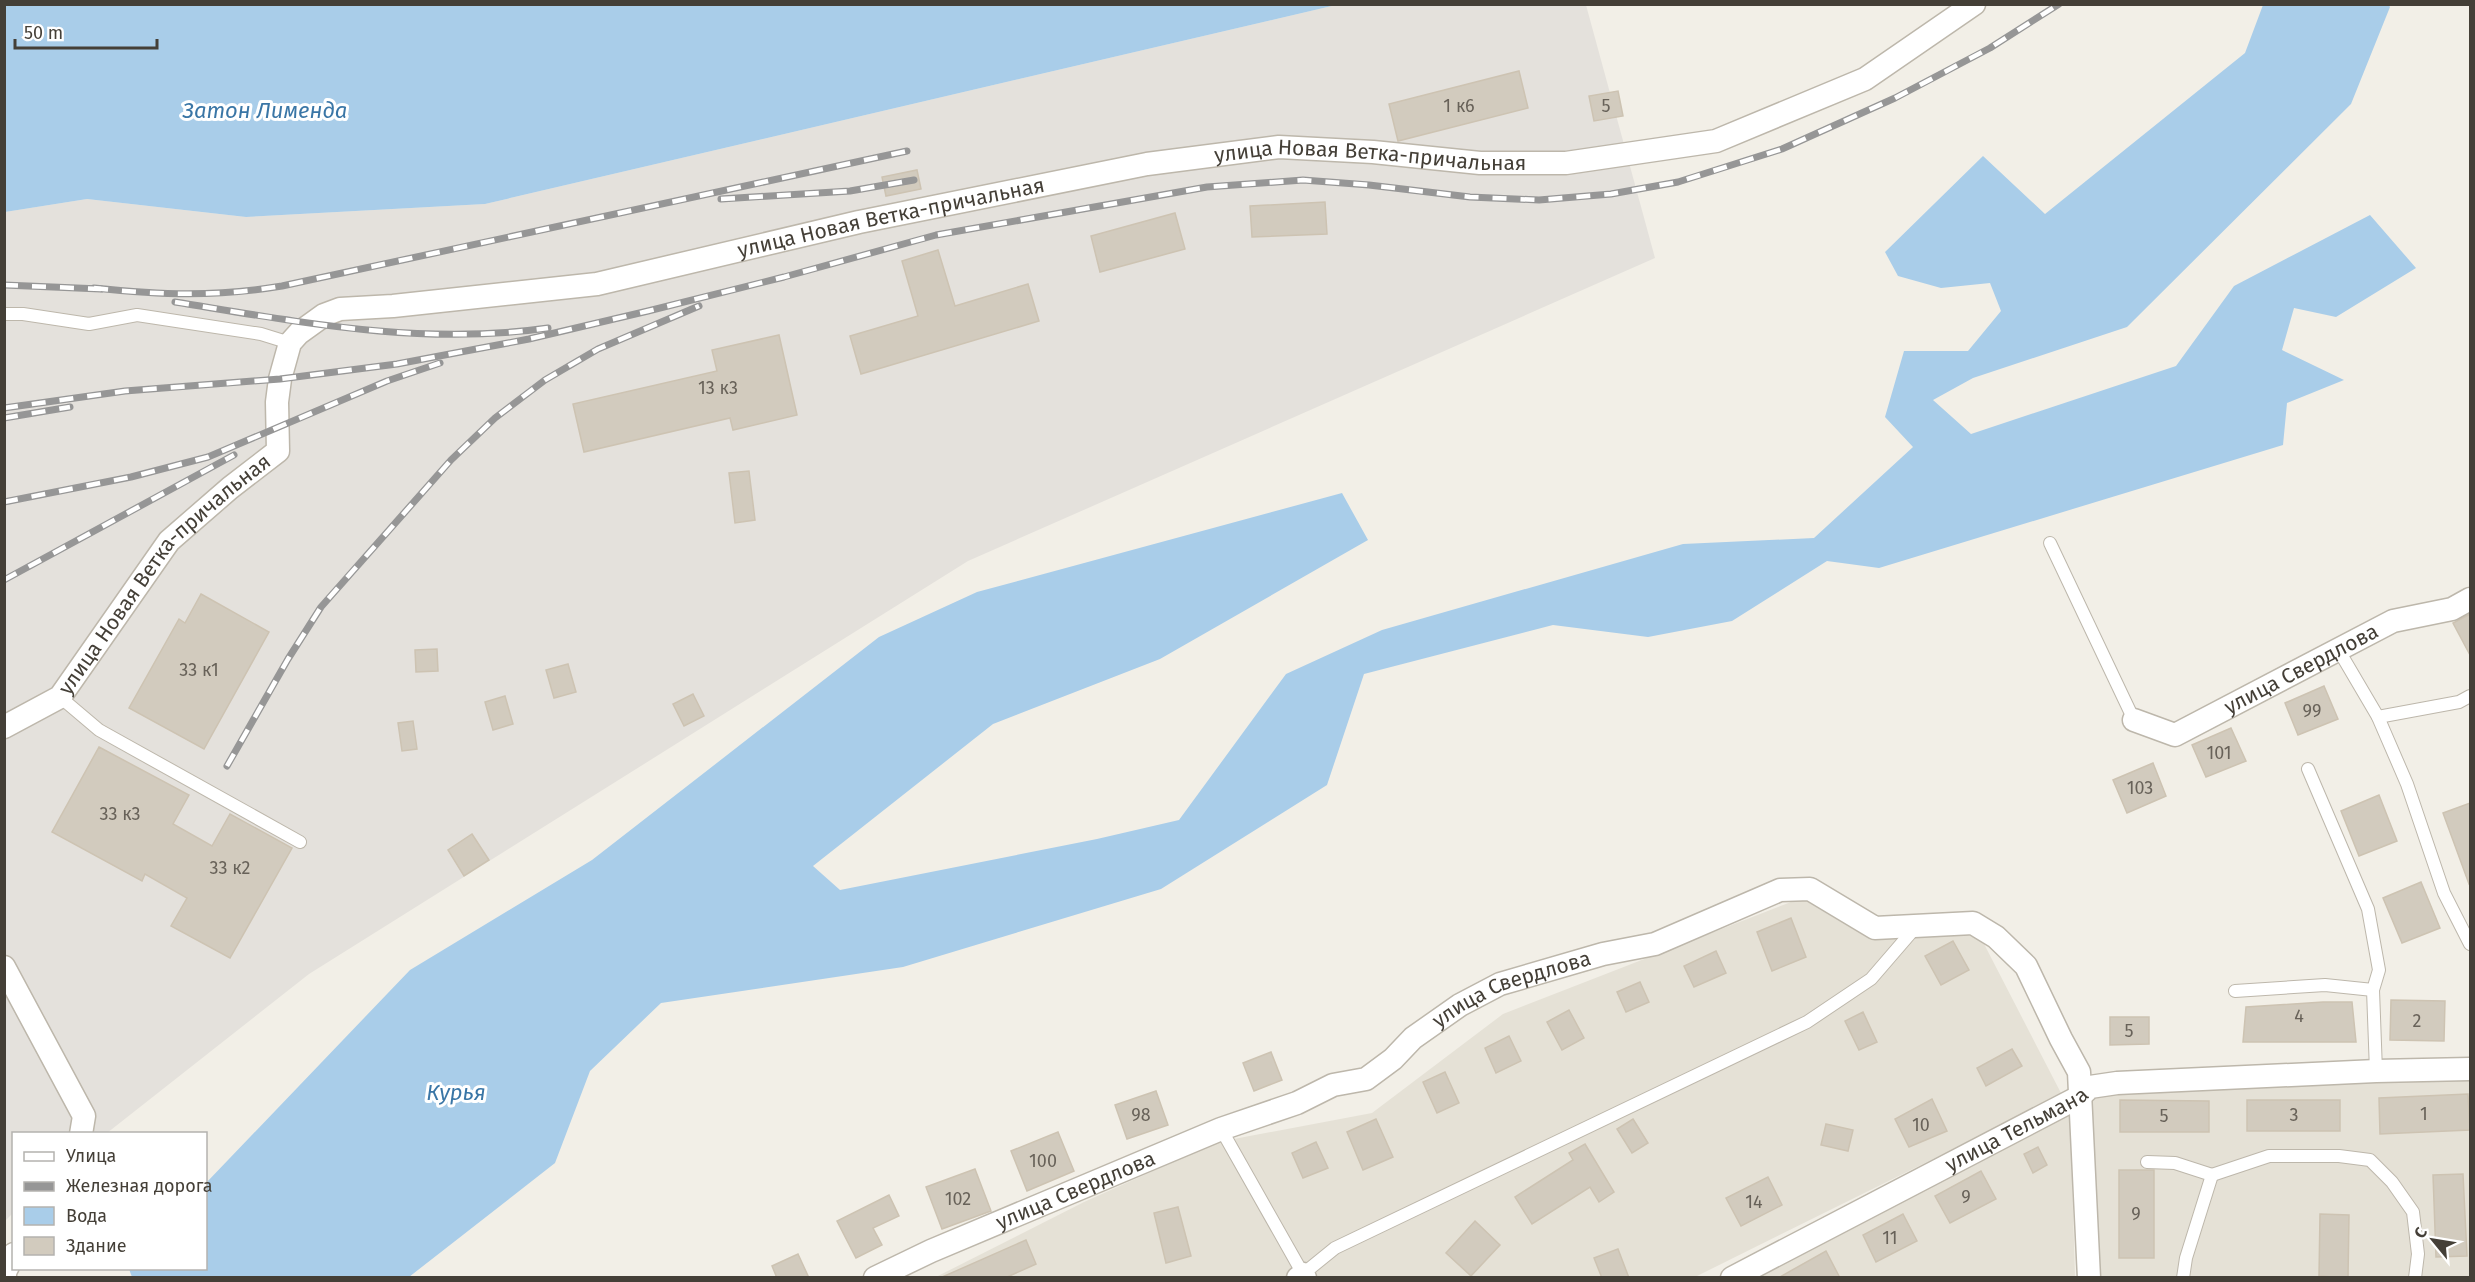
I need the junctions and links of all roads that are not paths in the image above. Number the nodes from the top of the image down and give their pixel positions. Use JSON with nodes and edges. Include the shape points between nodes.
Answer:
{"nodes":[{"id":1,"x":1974,"y":4,"type":"edge"},
{"id":2,"x":4,"y":314,"type":"edge"},
{"id":3,"x":290,"y":343,"type":"junction"},
{"id":4,"x":2050,"y":543,"type":"dead end"},
{"id":5,"x":2470,"y":599,"type":"edge"},
{"id":6,"x":2338,"y":650,"type":"junction"},
{"id":7,"x":60,"y":697,"type":"junction"},
{"id":8,"x":2470,"y":698,"type":"edge"},
{"id":9,"x":2378,"y":717,"type":"junction"},
{"id":10,"x":2134,"y":720,"type":"joint"},
{"id":11,"x":4,"y":727,"type":"edge"},
{"id":12,"x":2308,"y":769,"type":"dead end"},
{"id":13,"x":300,"y":842,"type":"dead end"},
{"id":14,"x":1915,"y":928,"type":"junction"},
{"id":15,"x":2470,"y":944,"type":"edge"},
{"id":16,"x":4,"y":967,"type":"edge"},
{"id":17,"x":2373,"y":990,"type":"junction"},
{"id":18,"x":2235,"y":992,"type":"dead end"},
{"id":19,"x":2470,"y":1069,"type":"edge"},
{"id":20,"x":2376,"y":1071,"type":"junction"},
{"id":21,"x":2079,"y":1097,"type":"junction"},
{"id":22,"x":1221,"y":1129,"type":"junction"},
{"id":23,"x":81,"y":1132,"type":"edge"},
{"id":24,"x":2147,"y":1162,"type":"dead end"},
{"id":25,"x":2212,"y":1175,"type":"junction"},
{"id":26,"x":12,"y":1258,"type":"edge"},
{"id":27,"x":1302,"y":1276,"type":"edge"},
{"id":28,"x":5,"y":1278,"type":"edge"},
{"id":29,"x":876,"y":1278,"type":"edge"},
{"id":30,"x":1732,"y":1278,"type":"edge"},
{"id":31,"x":2089,"y":1278,"type":"edge"},
{"id":32,"x":2183,"y":1278,"type":"edge"},
{"id":33,"x":2415,"y":1278,"type":"edge"}],
"edges":[{"from":1,"to":3,"type":"street","name":"улица Новая Ветка-причальная","via":[[1865,79],[1716,141],[1566,163],[1480,164],[1279,147],[1147,164],[859,222],[597,284],[340,309],[324,315]]},
{"from":2,"to":3,"type":"lane","via":[[89,324],[137,315],[261,334]]},
{"from":3,"to":7,"type":"street","name":"улица Новая Ветка-причальная","via":[[277,402],[278,450],[169,541]]},
{"from":4,"to":10,"type":"lane"},
{"from":5,"to":6,"type":"street","name":"улица Свердлова","via":[[2452,609],[2393,621]]},
{"from":6,"to":9,"type":"lane"},
{"from":6,"to":10,"type":"street","name":"улица Свердлова","via":[[2175,735]]},
{"from":7,"to":11,"type":"street","name":"улица Новая Ветка-причальная"},
{"from":7,"to":13,"type":"lane","via":[[99,730]]},
{"from":8,"to":9,"type":"lane"},
{"from":9,"to":15,"type":"lane","via":[[2407,784],[2444,893]]},
{"from":12,"to":17,"type":"lane","via":[[2368,909],[2379,970]]},
{"from":14,"to":21,"type":"street","name":"улица Свердлова","via":[[1973,923],[1996,937],[2026,966],[2079,1072]]},
{"from":14,"to":22,"type":"street","name":"улица Свердлова","via":[[1875,928],[1810,888],[1780,890],[1655,944],[1603,954],[1500,984],[1460,1005],[1413,1038],[1366,1079],[1334,1085],[1297,1103]]},
{"from":14,"to":27,"type":"lane","via":[[1871,979],[1807,1022],[1335,1248]]},
{"from":16,"to":23,"type":"street","via":[[84,1116]]},
{"from":17,"to":18,"type":"lane","via":[[2325,985]]},
{"from":17,"to":20,"type":"lane"},
{"from":19,"to":20,"type":"street","name":"улица Тельмана"},
{"from":20,"to":21,"type":"street","name":"улица Тельмана","via":[[2117,1083],[2090,1088]]},
{"from":21,"to":30,"type":"street","name":"улица Тельмана"},
{"from":21,"to":31,"type":"street","name":"улица Свердлова"},
{"from":22,"to":27,"type":"lane"},
{"from":22,"to":29,"type":"street","name":"улица Свердлова"},
{"from":24,"to":25,"type":"lane","via":[[2175,1163]]},
{"from":25,"to":32,"type":"lane"},
{"from":25,"to":33,"type":"lane","via":[[2268,1156],[2370,1160],[2414,1212],[2418,1254]]},
{"from":26,"to":28,"type":"street"}]}
